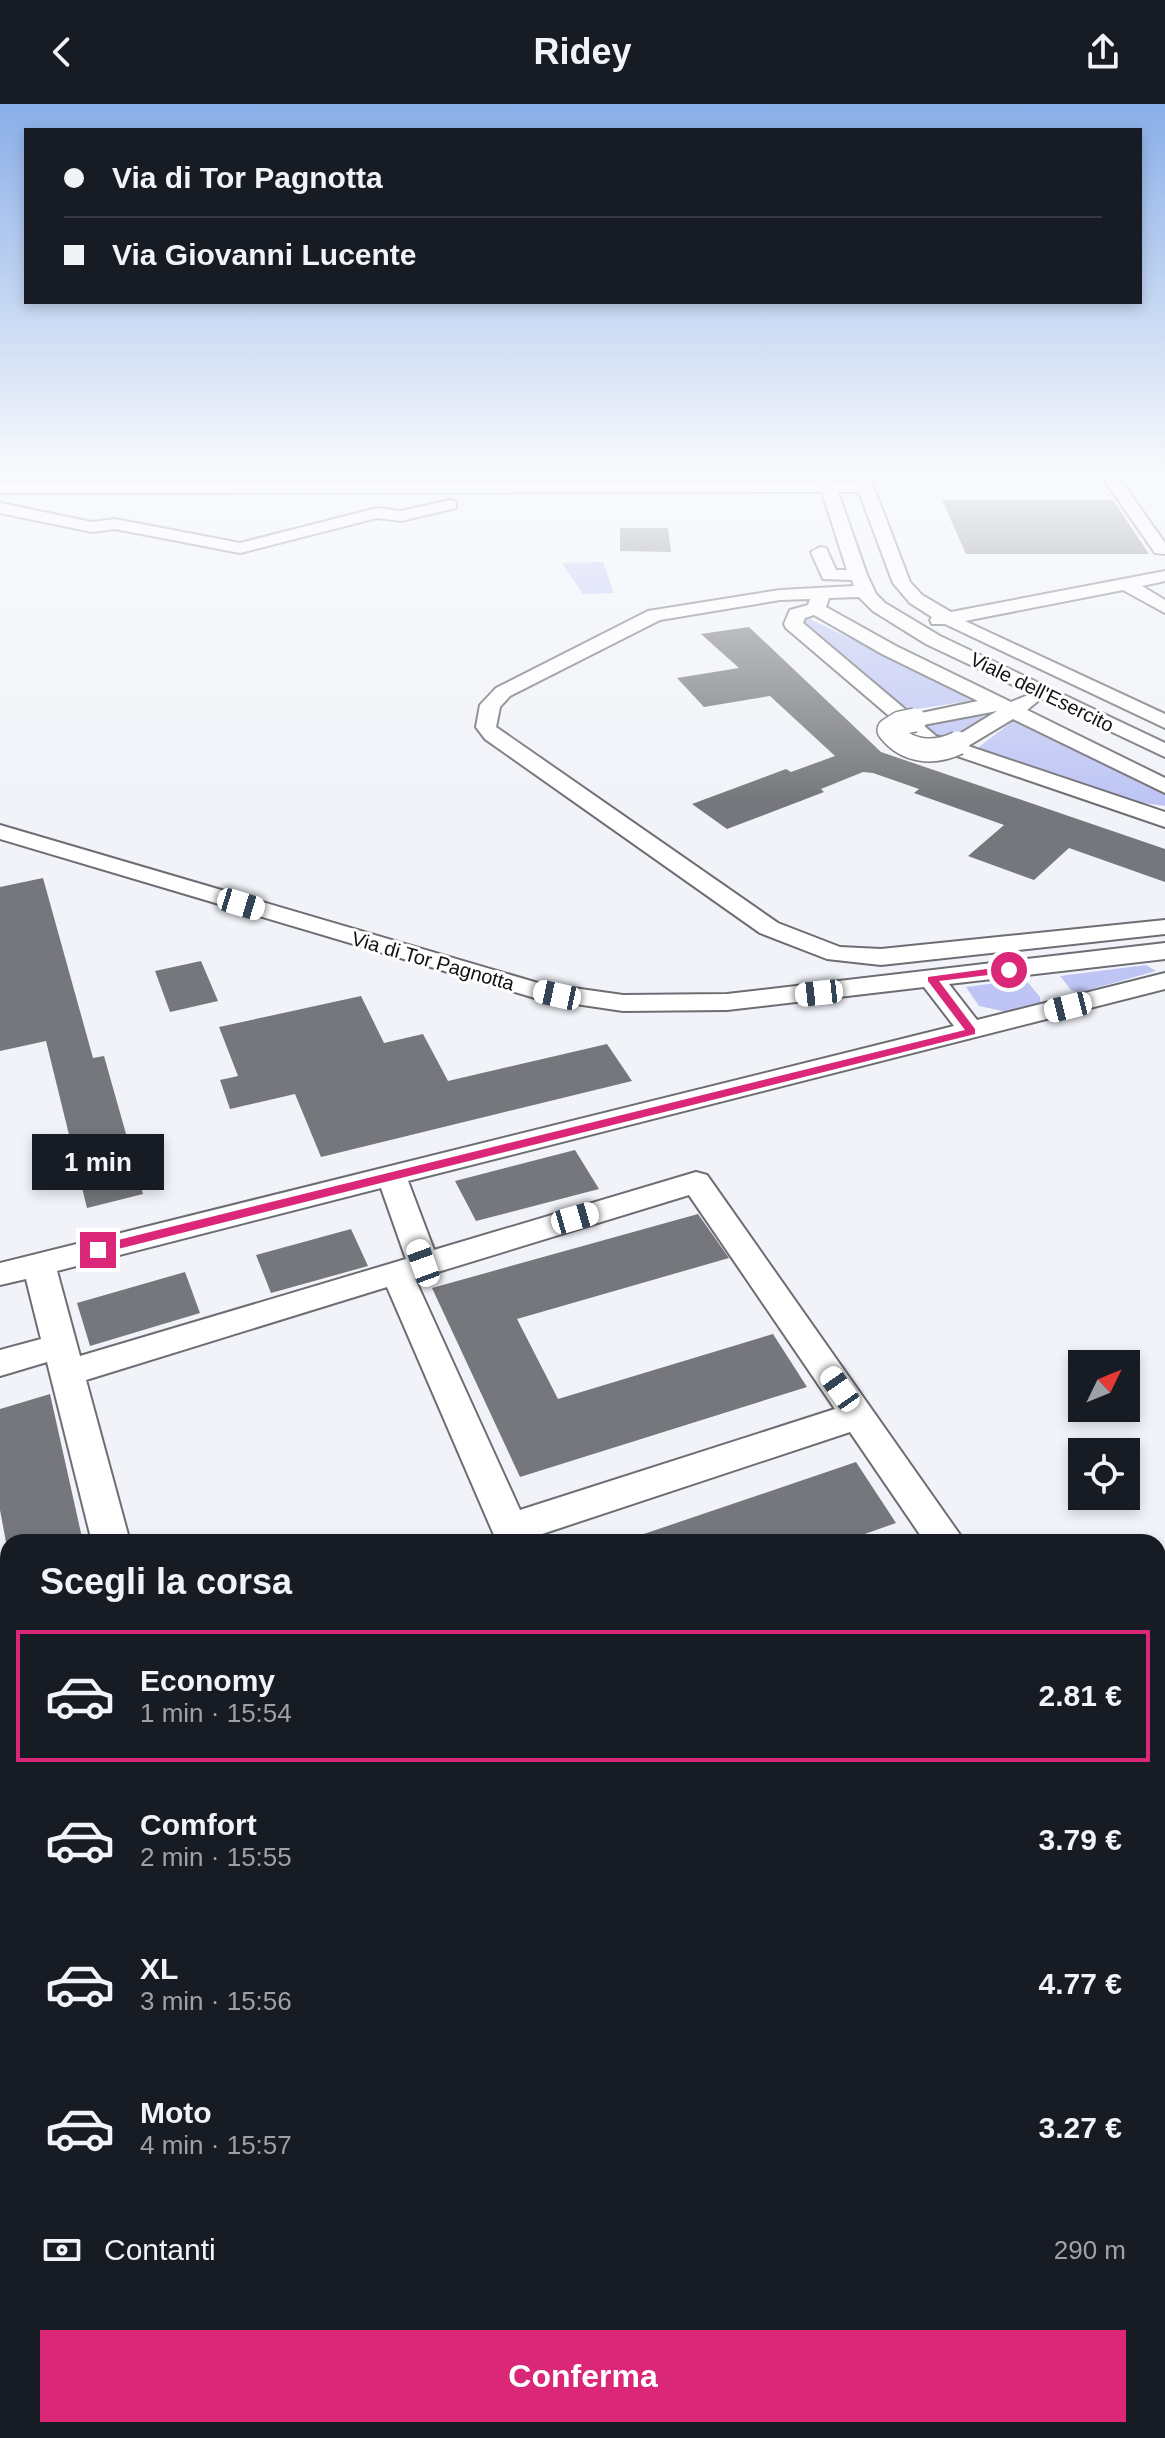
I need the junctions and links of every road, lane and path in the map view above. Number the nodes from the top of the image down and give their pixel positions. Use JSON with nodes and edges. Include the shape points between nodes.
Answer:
{"nodes":[{"id":1,"x":860,"y":584,"type":"edge"},
{"id":2,"x":863,"y":584,"type":"edge"},
{"id":3,"x":903,"y":584,"type":"edge"},
{"id":4,"x":1145,"y":584,"type":"edge"},
{"id":5,"x":1134,"y":588,"type":"junction"},
{"id":6,"x":1165,"y":593,"type":"edge"},
{"id":7,"x":819,"y":601,"type":"junction"},
{"id":8,"x":1165,"y":608,"type":"edge"},
{"id":9,"x":946,"y":618,"type":"junction"},
{"id":10,"x":909,"y":627,"type":"junction"},
{"id":11,"x":1045,"y":694,"type":"junction"},
{"id":12,"x":1006,"y":706,"type":"junction"},
{"id":13,"x":1165,"y":722,"type":"edge"},
{"id":14,"x":1165,"y":751,"type":"edge"},
{"id":15,"x":1165,"y":786,"type":"edge"},
{"id":16,"x":1165,"y":820,"type":"edge"},
{"id":17,"x":0,"y":832,"type":"edge"},
{"id":18,"x":39,"y":844,"type":"junction"},
{"id":19,"x":0,"y":853,"type":"edge"},
{"id":20,"x":1165,"y":927,"type":"edge"},
{"id":21,"x":1165,"y":951,"type":"edge"},
{"id":22,"x":1036,"y":966,"type":"junction"},
{"id":23,"x":931,"y":979,"type":"junction"},
{"id":24,"x":1165,"y":981,"type":"edge"},
{"id":25,"x":1068,"y":1007,"type":"junction"},
{"id":26,"x":972,"y":1031,"type":"junction"},
{"id":27,"x":391,"y":1175,"type":"junction"},
{"id":28,"x":39,"y":1265,"type":"junction"},
{"id":29,"x":409,"y":1267,"type":"junction"},
{"id":30,"x":0,"y":1274,"type":"edge"},
{"id":31,"x":63,"y":1359,"type":"junction"},
{"id":32,"x":0,"y":1363,"type":"edge"},
{"id":33,"x":859,"y":1415,"type":"junction"},
{"id":34,"x":109,"y":1534,"type":"edge"},
{"id":35,"x":512,"y":1534,"type":"edge"},
{"id":36,"x":519,"y":1534,"type":"edge"},
{"id":37,"x":941,"y":1534,"type":"edge"}],
"edges":[{"from":1,"to":7,"type":"street"},
{"from":2,"to":10,"type":"street","name":"Viale dell'Esercito","via":[[879,607]]},
{"from":3,"to":9,"type":"street","name":"Viale dell'Esercito"},
{"from":4,"to":5,"type":"street"},
{"from":5,"to":6,"type":"street"},
{"from":5,"to":8,"type":"street"},
{"from":5,"to":9,"type":"street"},
{"from":7,"to":12,"type":"street","via":[[889,650]]},
{"from":7,"to":16,"type":"street","via":[[797,614],[793,624],[929,740]]},
{"from":7,"to":20,"type":"street","via":[[780,595],[644,619],[503,692],[490,705],[486,727],[769,928],[836,954],[881,957]]},
{"from":9,"to":10,"type":"street"},
{"from":9,"to":13,"type":"street","name":"Viale dell'Esercito"},
{"from":10,"to":11,"type":"street","name":"Viale dell'Esercito"},
{"from":11,"to":12,"type":"street"},
{"from":11,"to":14,"type":"street","name":"Viale dell'Esercito"},
{"from":12,"to":12,"type":"street","bridge":true,"via":[[946,750],[907,745],[889,730],[900,723]]},
{"from":12,"to":15,"type":"street"},
{"from":17,"to":18,"type":"street","name":"Via di Tor Pagnotta"},
{"from":18,"to":19,"type":"street"},
{"from":18,"to":23,"type":"street","name":"Via di Tor Pagnotta","via":[[488,977],[581,999],[716,1003]]},
{"from":21,"to":22,"type":"street","name":"Via di Tor Pagnotta"},
{"from":22,"to":23,"type":"street","name":"Via di Tor Pagnotta"},
{"from":22,"to":25,"type":"street"},
{"from":23,"to":26,"type":"street"},
{"from":24,"to":25,"type":"street"},
{"from":25,"to":26,"type":"street"},
{"from":26,"to":27,"type":"street"},
{"from":27,"to":28,"type":"street"},
{"from":27,"to":29,"type":"street"},
{"from":28,"to":30,"type":"street"},
{"from":28,"to":31,"type":"street"},
{"from":29,"to":31,"type":"street"},
{"from":29,"to":33,"type":"street","via":[[696,1182]]},
{"from":29,"to":35,"type":"street"},
{"from":31,"to":32,"type":"street"},
{"from":31,"to":34,"type":"street"},
{"from":33,"to":36,"type":"street"},
{"from":33,"to":37,"type":"street"}]}
